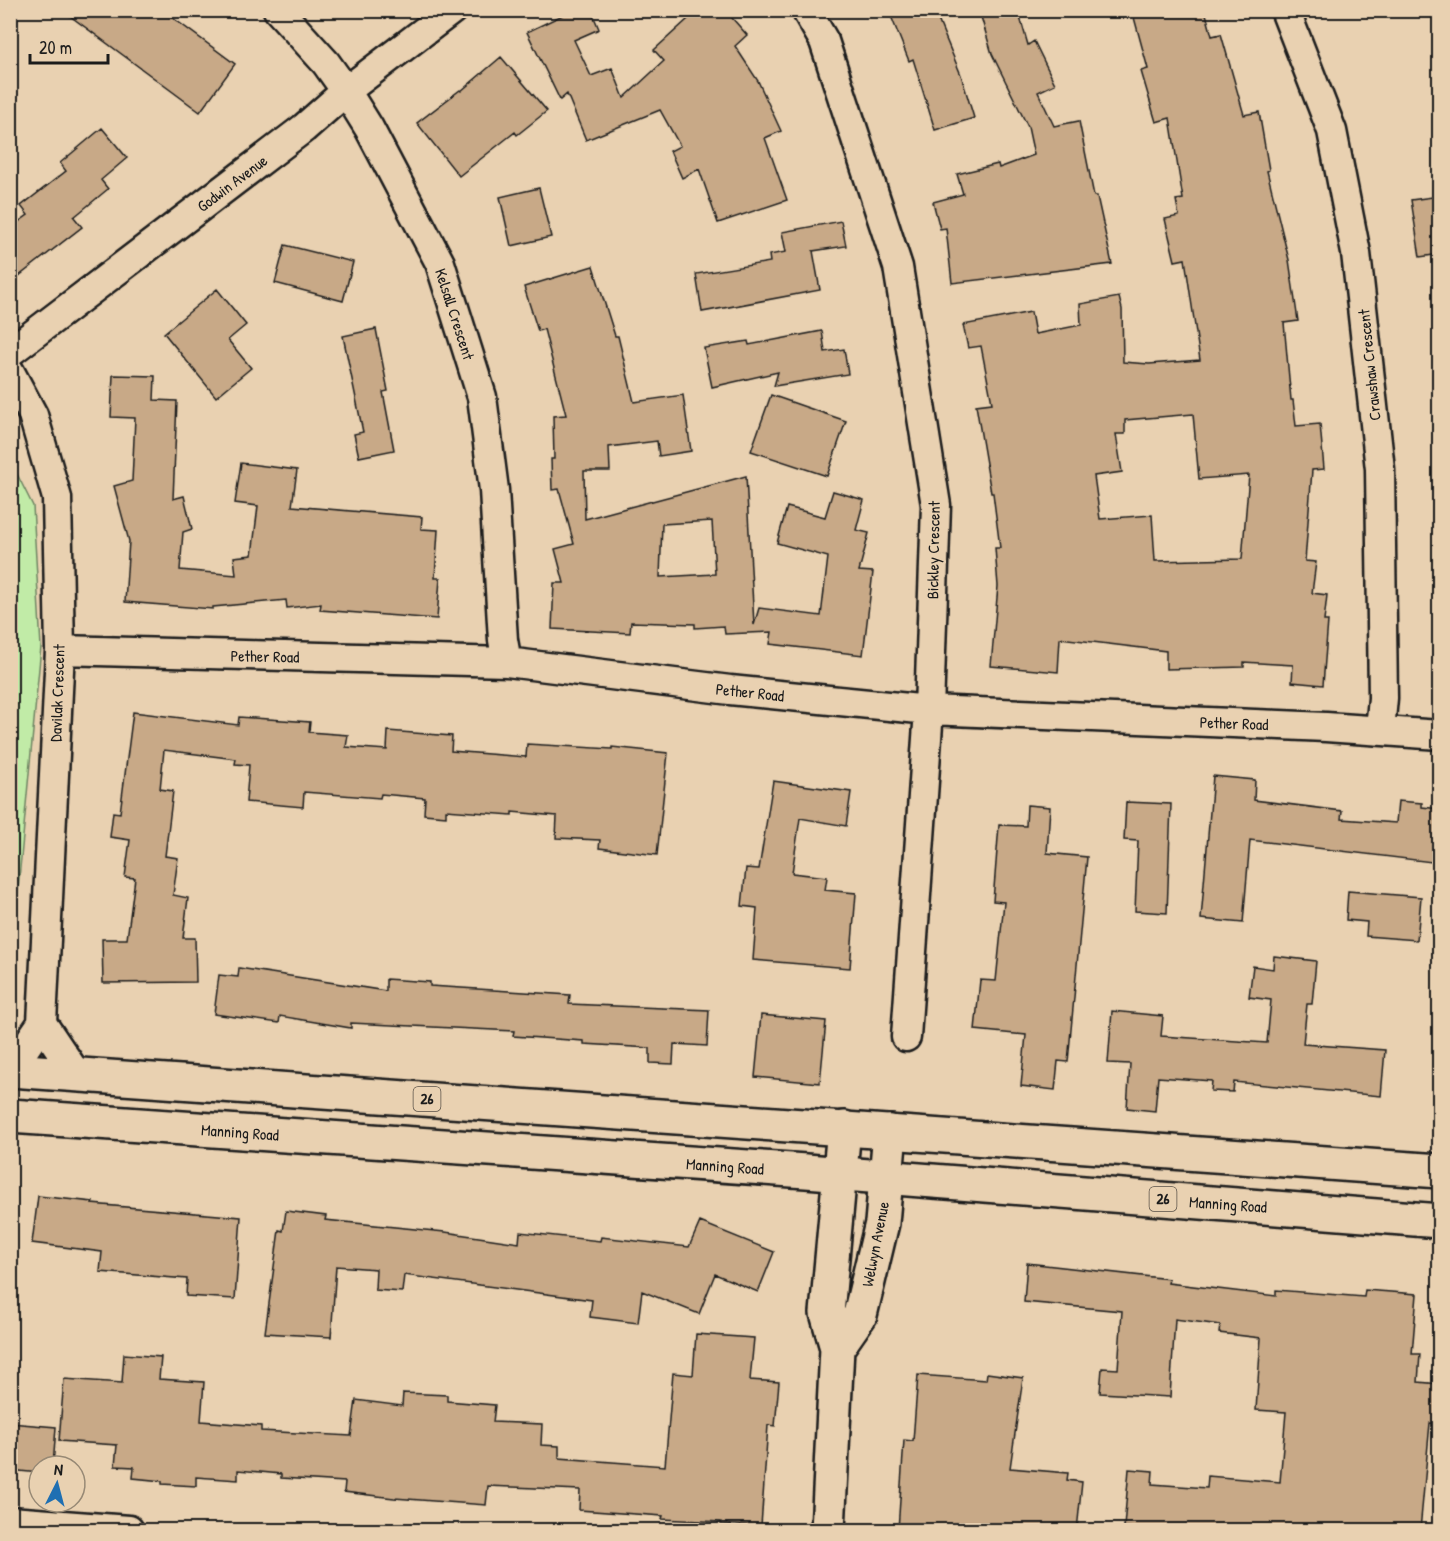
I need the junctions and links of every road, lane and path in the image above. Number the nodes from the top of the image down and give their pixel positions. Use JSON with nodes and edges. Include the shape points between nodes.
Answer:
{"nodes":[{"id":1,"x":278,"y":10,"type":"edge"},
{"id":2,"x":452,"y":10,"type":"edge"},
{"id":3,"x":806,"y":10,"type":"edge"},
{"id":4,"x":1285,"y":10,"type":"edge"},
{"id":5,"x":346,"y":91,"type":"junction"},
{"id":6,"x":10,"y":352,"type":"edge"},
{"id":7,"x":10,"y":372,"type":"edge"},
{"id":8,"x":60,"y":650,"type":"junction"},
{"id":9,"x":507,"y":662,"type":"junction"},
{"id":10,"x":929,"y":710,"type":"junction"},
{"id":11,"x":1380,"y":730,"type":"junction"},
{"id":12,"x":1440,"y":735,"type":"edge"},
{"id":13,"x":42,"y":1023,"type":"junction"},
{"id":14,"x":906,"y":1037,"type":"dead end"},
{"id":15,"x":10,"y":1070,"type":"edge"},
{"id":16,"x":77,"y":1075,"type":"junction"},
{"id":17,"x":10,"y":1116,"type":"edge"},
{"id":18,"x":844,"y":1128,"type":"junction"},
{"id":19,"x":890,"y":1132,"type":"junction"},
{"id":20,"x":1440,"y":1171,"type":"edge"},
{"id":21,"x":840,"y":1174,"type":"junction"},
{"id":22,"x":886,"y":1177,"type":"junction"},
{"id":23,"x":1440,"y":1221,"type":"edge"},
{"id":24,"x":837,"y":1347,"type":"junction"},
{"id":25,"x":10,"y":1521,"type":"edge"},
{"id":26,"x":129,"y":1530,"type":"edge"},
{"id":27,"x":828,"y":1530,"type":"edge"}],
"edges":[{"from":1,"to":5,"type":"street","name":"Kelsall Crescent"},
{"from":2,"to":5,"type":"street","name":"Godwin Avenue"},
{"from":3,"to":10,"type":"street","name":"Bickley Crescent","via":[[824,41],[898,267],[936,505]]},
{"from":4,"to":11,"type":"street","name":"Crawshaw Crescent","via":[[1332,130],[1356,253],[1380,469]]},
{"from":5,"to":6,"type":"street","name":"Godwin Avenue","via":[[304,128]]},
{"from":5,"to":9,"type":"street","name":"Kelsall Crescent","via":[[440,262],[482,397],[494,490]]},
{"from":7,"to":8,"type":"street","name":"Davilak Crescent","via":[[33,415],[57,498]]},
{"from":8,"to":9,"type":"street","name":"Pether Road"},
{"from":8,"to":13,"type":"street","name":"Davilak Crescent"},
{"from":9,"to":10,"type":"street","name":"Pether Road"},
{"from":10,"to":11,"type":"street","name":"Pether Road"},
{"from":10,"to":14,"type":"street","name":"Bickley Crescent"},
{"from":11,"to":12,"type":"street","name":"Pether Road"},
{"from":13,"to":15,"type":"street"},
{"from":13,"to":16,"type":"street"},
{"from":15,"to":16,"type":"main road","number":"26"},
{"from":16,"to":18,"type":"main road","number":"26"},
{"from":17,"to":21,"type":"main road","name":"Manning Road","number":"26"},
{"from":18,"to":19,"type":"main road","number":"26"},
{"from":18,"to":21,"type":"main road"},
{"from":19,"to":20,"type":"main road","number":"26"},
{"from":19,"to":22,"type":"main road","name":"Welwyn Avenue"},
{"from":21,"to":22,"type":"main road","name":"Manning Road","number":"26"},
{"from":21,"to":24,"type":"main road","via":[[827,1313]]},
{"from":22,"to":23,"type":"main road","name":"Manning Road","number":"26"},
{"from":22,"to":24,"type":"main road","name":"Welwyn Avenue","via":[[882,1222],[860,1315]]},
{"from":24,"to":27,"type":"main road"},
{"from":25,"to":26,"type":"street"}]}
